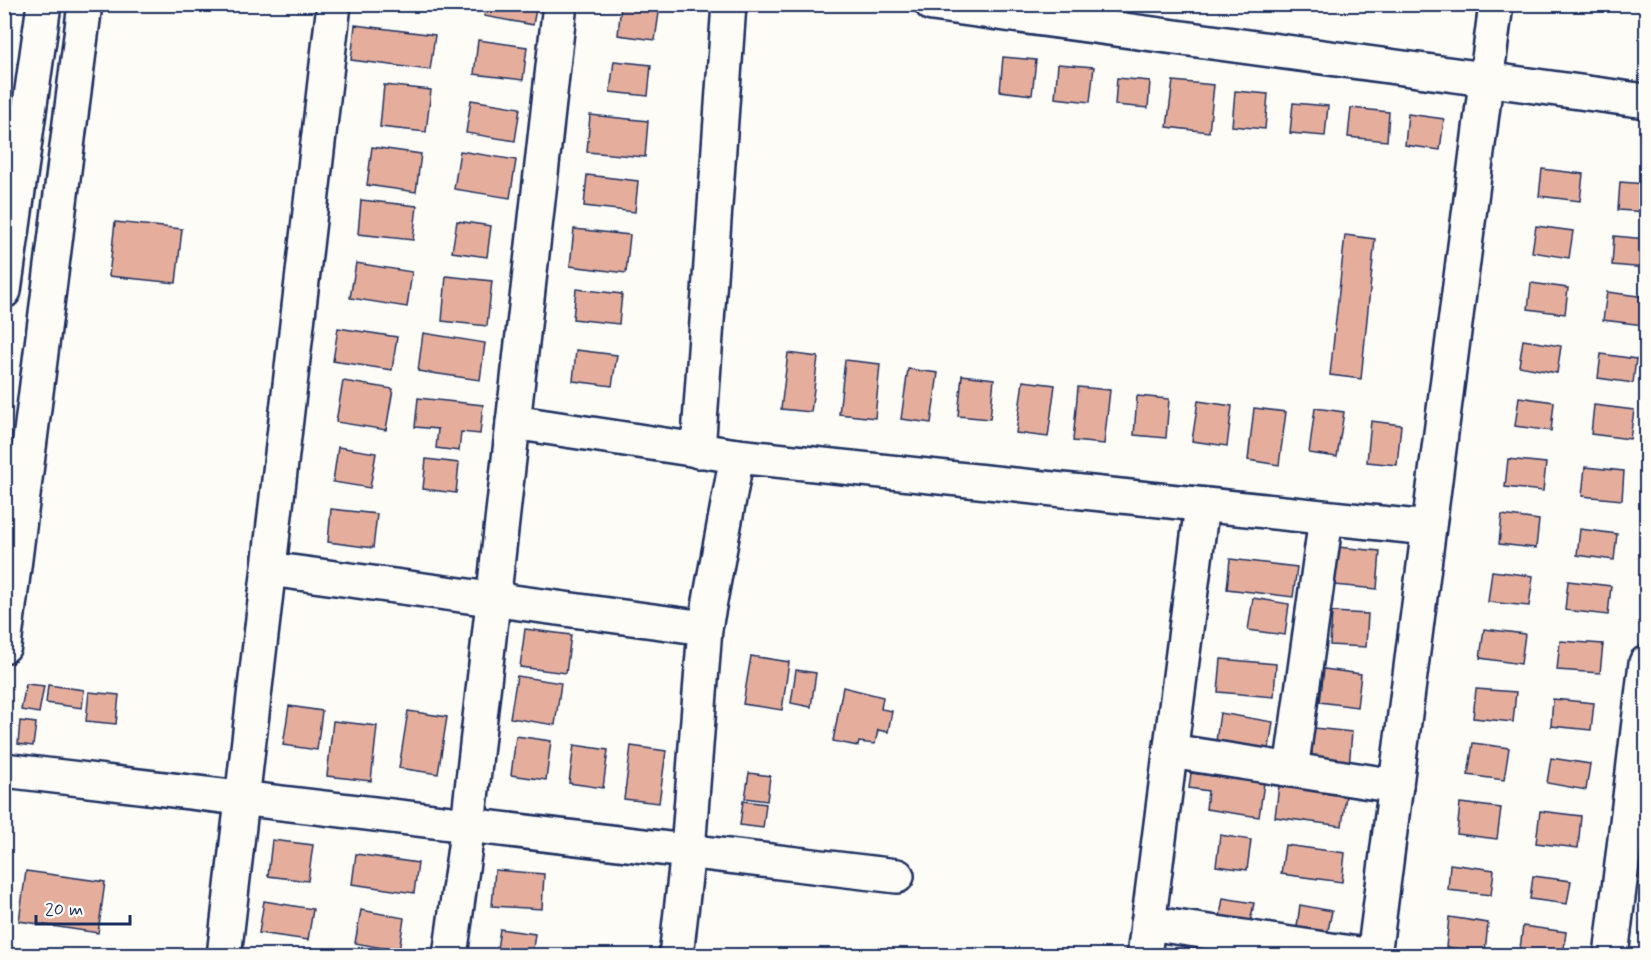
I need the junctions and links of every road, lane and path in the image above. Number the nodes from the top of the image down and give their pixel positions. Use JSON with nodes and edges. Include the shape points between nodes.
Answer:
{"nodes":[{"id":1,"x":44,"y":4,"type":"edge"},
{"id":2,"x":85,"y":4,"type":"edge"},
{"id":3,"x":334,"y":4,"type":"edge"},
{"id":4,"x":560,"y":4,"type":"edge"},
{"id":5,"x":729,"y":4,"type":"edge"},
{"id":6,"x":932,"y":4,"type":"edge"},
{"id":7,"x":1496,"y":4,"type":"edge"},
{"id":8,"x":1484,"y":79,"type":"junction"},
{"id":9,"x":1647,"y":100,"type":"edge"},
{"id":10,"x":4,"y":291,"type":"edge"},
{"id":11,"x":513,"y":422,"type":"junction"},
{"id":12,"x":698,"y":451,"type":"junction"},
{"id":13,"x":737,"y":456,"type":"junction"},
{"id":14,"x":1202,"y":505,"type":"junction"},
{"id":15,"x":1326,"y":518,"type":"junction"},
{"id":16,"x":1428,"y":528,"type":"junction"},
{"id":17,"x":269,"y":569,"type":"junction"},
{"id":18,"x":493,"y":600,"type":"junction"},
{"id":19,"x":705,"y":628,"type":"junction"},
{"id":20,"x":4,"y":646,"type":"edge"},
{"id":21,"x":1647,"y":663,"type":"edge"},
{"id":22,"x":1170,"y":751,"type":"junction"},
{"id":23,"x":4,"y":770,"type":"edge"},
{"id":24,"x":1291,"y":770,"type":"junction"},
{"id":25,"x":1396,"y":786,"type":"junction"},
{"id":26,"x":242,"y":798,"type":"junction"},
{"id":27,"x":468,"y":825,"type":"junction"},
{"id":28,"x":688,"y":850,"type":"junction"},
{"id":29,"x":897,"y":876,"type":"dead end"},
{"id":30,"x":1148,"y":923,"type":"junction"},
{"id":31,"x":1270,"y":948,"type":"edge"},
{"id":32,"x":224,"y":956,"type":"edge"},
{"id":33,"x":450,"y":956,"type":"edge"},
{"id":34,"x":676,"y":956,"type":"edge"},
{"id":35,"x":1144,"y":956,"type":"edge"},
{"id":36,"x":1373,"y":956,"type":"edge"},
{"id":37,"x":1611,"y":956,"type":"edge"}],
"edges":[{"from":1,"to":10,"type":"street"},
{"from":2,"to":20,"type":"street"},
{"from":3,"to":17,"type":"street"},
{"from":4,"to":11,"type":"street"},
{"from":5,"to":12,"type":"street"},
{"from":6,"to":8,"type":"street"},
{"from":7,"to":8,"type":"street"},
{"from":8,"to":9,"type":"street"},
{"from":8,"to":16,"type":"street"},
{"from":11,"to":12,"type":"street"},
{"from":11,"to":18,"type":"street"},
{"from":12,"to":13,"type":"street"},
{"from":13,"to":14,"type":"street"},
{"from":13,"to":19,"type":"street"},
{"from":14,"to":15,"type":"street"},
{"from":14,"to":22,"type":"street"},
{"from":15,"to":16,"type":"street"},
{"from":15,"to":24,"type":"street"},
{"from":16,"to":25,"type":"street"},
{"from":17,"to":18,"type":"street"},
{"from":17,"to":26,"type":"street"},
{"from":18,"to":19,"type":"street"},
{"from":18,"to":27,"type":"street"},
{"from":19,"to":28,"type":"street"},
{"from":21,"to":37,"type":"street"},
{"from":22,"to":24,"type":"street"},
{"from":22,"to":30,"type":"street"},
{"from":23,"to":26,"type":"street"},
{"from":24,"to":25,"type":"street"},
{"from":25,"to":36,"type":"street"},
{"from":26,"to":27,"type":"street"},
{"from":26,"to":32,"type":"street"},
{"from":27,"to":28,"type":"street"},
{"from":27,"to":33,"type":"street"},
{"from":28,"to":29,"type":"street"},
{"from":28,"to":34,"type":"street"},
{"from":30,"to":31,"type":"street"},
{"from":30,"to":35,"type":"street"},
{"from":31,"to":36,"type":"street"}]}
